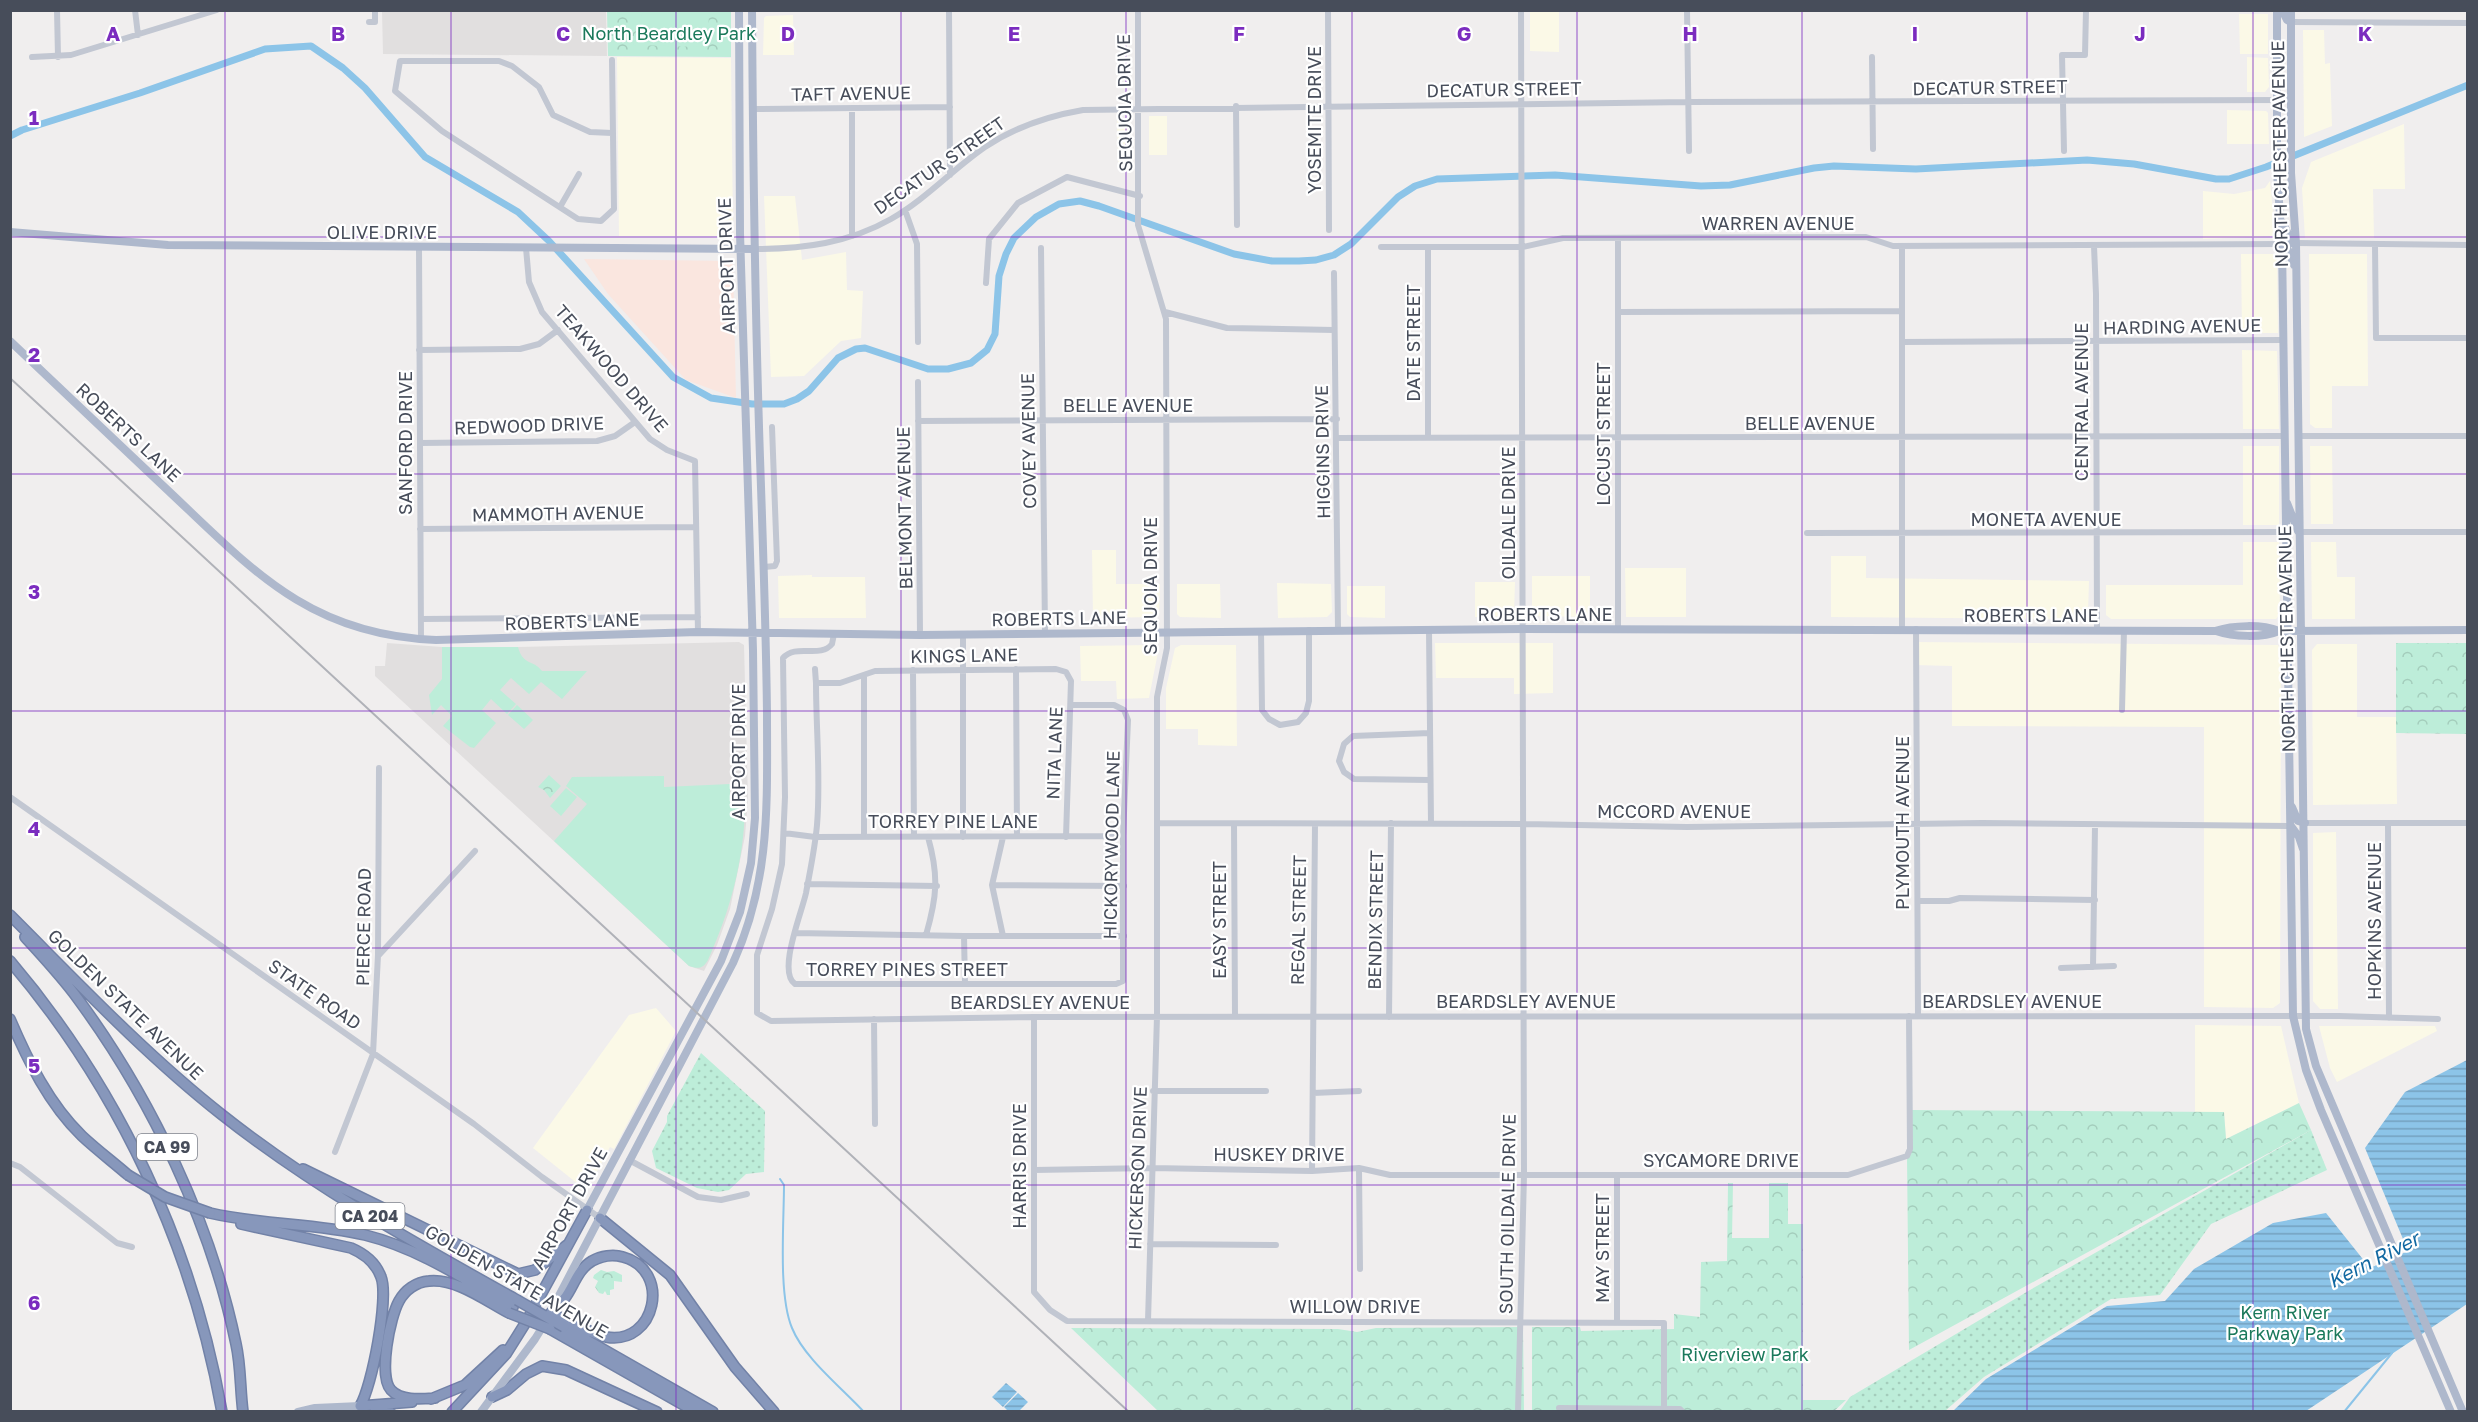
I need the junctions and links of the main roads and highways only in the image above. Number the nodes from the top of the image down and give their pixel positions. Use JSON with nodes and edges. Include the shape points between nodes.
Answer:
{"nodes":[{"id":1,"x":739,"y":10,"type":"edge"},
{"id":2,"x":752,"y":10,"type":"edge"},
{"id":3,"x":2277,"y":10,"type":"edge"},
{"id":4,"x":2282,"y":10,"type":"edge"},
{"id":5,"x":2291,"y":10,"type":"edge"},
{"id":6,"x":2291,"y":22,"type":"junction"},
{"id":7,"x":2280,"y":216,"type":"junction"},
{"id":8,"x":10,"y":232,"type":"edge"},
{"id":9,"x":2296,"y":243,"type":"junction"},
{"id":10,"x":2282,"y":244,"type":"junction"},
{"id":11,"x":741,"y":248,"type":"junction"},
{"id":12,"x":755,"y":249,"type":"junction"},
{"id":13,"x":2296,"y":272,"type":"junction"},
{"id":14,"x":10,"y":341,"type":"edge"},
{"id":15,"x":2285,"y":496,"type":"junction"},
{"id":16,"x":2299,"y":532,"type":"junction"},
{"id":17,"x":2468,"y":630,"type":"edge"},
{"id":18,"x":2283,"y":631,"type":"junction"},
{"id":19,"x":2301,"y":631,"type":"junction"},
{"id":20,"x":753,"y":633,"type":"junction"},
{"id":21,"x":766,"y":634,"type":"junction"},
{"id":22,"x":2291,"y":803,"type":"junction"},
{"id":23,"x":2305,"y":823,"type":"junction"},
{"id":24,"x":2291,"y":826,"type":"junction"},
{"id":25,"x":2305,"y":856,"type":"junction"},
{"id":26,"x":10,"y":915,"type":"edge"},
{"id":27,"x":10,"y":920,"type":"edge"},
{"id":28,"x":10,"y":961,"type":"edge"},
{"id":29,"x":10,"y":1019,"type":"edge"},
{"id":30,"x":281,"y":1159,"type":"junction"},
{"id":31,"x":587,"y":1210,"type":"joint"},
{"id":32,"x":210,"y":1213,"type":"junction"},
{"id":33,"x":600,"y":1218,"type":"junction"},
{"id":34,"x":567,"y":1245,"type":"junction"},
{"id":35,"x":515,"y":1306,"type":"junction"},
{"id":36,"x":549,"y":1315,"type":"junction"},
{"id":37,"x":564,"y":1327,"type":"junction"},
{"id":38,"x":511,"y":1344,"type":"junction"},
{"id":39,"x":492,"y":1397,"type":"junction"},
{"id":40,"x":435,"y":1398,"type":"junction"},
{"id":41,"x":360,"y":1406,"type":"junction"},
{"id":42,"x":222,"y":1412,"type":"edge"},
{"id":43,"x":243,"y":1412,"type":"edge"},
{"id":44,"x":298,"y":1412,"type":"edge"},
{"id":45,"x":390,"y":1412,"type":"edge"},
{"id":46,"x":452,"y":1412,"type":"edge"},
{"id":47,"x":481,"y":1412,"type":"edge"},
{"id":48,"x":657,"y":1412,"type":"edge"},
{"id":49,"x":696,"y":1412,"type":"edge"},
{"id":50,"x":713,"y":1412,"type":"edge"},
{"id":51,"x":774,"y":1412,"type":"edge"},
{"id":52,"x":2451,"y":1412,"type":"edge"},
{"id":53,"x":2463,"y":1412,"type":"edge"}],
"edges":[{"from":1,"to":11,"type":"main road","name":"AIRPORT DRIVE"},
{"from":2,"to":12,"type":"main road","name":"AIRPORT DRIVE"},
{"from":3,"to":7,"type":"main road","name":"NORTH CHESTER AVENUE"},
{"from":4,"to":6,"type":"main road"},
{"from":5,"to":6,"type":"main road","name":"NORTH CHESTER AVENUE"},
{"from":6,"to":9,"type":"main road","name":"NORTH CHESTER AVENUE","via":[[2291,173]]},
{"from":7,"to":9,"type":"main road","via":[[2289,240]]},
{"from":7,"to":10,"type":"main road","name":"NORTH CHESTER AVENUE"},
{"from":8,"to":11,"type":"main road","name":"OLIVE DRIVE","via":[[168,245]]},
{"from":9,"to":13,"type":"main road","name":"NORTH CHESTER AVENUE"},
{"from":10,"to":13,"type":"main road","via":[[2289,250]]},
{"from":10,"to":15,"type":"main road","name":"NORTH CHESTER AVENUE"},
{"from":11,"to":12,"type":"main road","name":"OLIVE DRIVE"},
{"from":11,"to":20,"type":"main road","name":"AIRPORT DRIVE"},
{"from":12,"to":21,"type":"main road","name":"AIRPORT DRIVE"},
{"from":13,"to":16,"type":"main road","name":"NORTH CHESTER AVENUE"},
{"from":14,"to":20,"type":"main road","name":"ROBERTS LANE","via":[[246,564],[277,589],[349,625],[421,639]]},
{"from":15,"to":16,"type":"main road"},
{"from":15,"to":18,"type":"main road","name":"NORTH CHESTER AVENUE"},
{"from":16,"to":19,"type":"main road","name":"NORTH CHESTER AVENUE"},
{"from":17,"to":19,"type":"main road","name":"ROBERTS LANE"},
{"from":18,"to":19,"type":"main road","name":"ROBERTS LANE"},
{"from":18,"to":21,"type":"main road","name":"ROBERTS LANE","via":[[2271,627],[2226,627]]},
{"from":18,"to":22,"type":"main road","name":"NORTH CHESTER AVENUE"},
{"from":19,"to":23,"type":"main road","name":"NORTH CHESTER AVENUE"},
{"from":20,"to":21,"type":"main road","name":"ROBERTS LANE"},
{"from":20,"to":31,"type":"main road","name":"AIRPORT DRIVE","via":[[755,818],[743,902],[716,970]]},
{"from":21,"to":33,"type":"main road","name":"AIRPORT DRIVE","via":[[767,830],[755,902],[733,963]]},
{"from":22,"to":23,"type":"main road","via":[[2298,821]]},
{"from":22,"to":24,"type":"main road","name":"NORTH CHESTER AVENUE"},
{"from":23,"to":25,"type":"main road","name":"NORTH CHESTER AVENUE"},
{"from":24,"to":25,"type":"main road"},
{"from":24,"to":52,"type":"main road","name":"NORTH CHESTER AVENUE","via":[[2293,1016],[2306,1070]]},
{"from":25,"to":53,"type":"main road","name":"NORTH CHESTER AVENUE","via":[[2305,1016],[2316,1066]]},
{"from":26,"to":30,"type":"highway","name":"GOLDEN STATE AVENUE","number":"CA 204","via":[[162,1064]]},
{"from":27,"to":43,"type":"highway","number":"CA 99","via":[[94,1022],[141,1098],[175,1165],[201,1227],[230,1318],[237,1346]]},
{"from":28,"to":42,"type":"highway","number":"CA 99","via":[[91,1071],[141,1162],[165,1215],[199,1310]]},
{"from":29,"to":32,"type":"highway","bridge":true,"via":[[41,1084],[81,1135],[153,1191]]},
{"from":30,"to":34,"type":"highway","via":[[518,1274],[536,1270]]},
{"from":30,"to":35,"type":"highway","name":"GOLDEN STATE AVENUE","number":"CA 204"},
{"from":31,"to":34,"type":"highway","name":"AIRPORT DRIVE"},
{"from":32,"to":35,"type":"highway","name":"GOLDEN STATE AVENUE","number":"CA 204","via":[[381,1240],[432,1261]]},
{"from":32,"to":41,"type":"highway","via":[[237,1224],[351,1248],[374,1265],[381,1277],[384,1297],[369,1383]]},
{"from":33,"to":36,"type":"main road","name":"AIRPORT DRIVE"},
{"from":33,"to":51,"type":"highway","via":[[670,1275],[735,1367]]},
{"from":34,"to":38,"type":"highway","name":"AIRPORT DRIVE"},
{"from":35,"to":37,"type":"highway","name":"GOLDEN STATE AVENUE","number":"CA 204","bridge":true},
{"from":35,"to":37,"type":"highway","name":"GOLDEN STATE AVENUE","number":"CA 204","bridge":true,"via":[[550,1329]]},
{"from":35,"to":40,"type":"highway","via":[[446,1282],[424,1282],[406,1292],[394,1315],[385,1381],[392,1392],[402,1397]]},
{"from":36,"to":37,"type":"highway","via":[[584,1268],[602,1257],[631,1260],[651,1280],[651,1312],[629,1335],[615,1338]]},
{"from":36,"to":39,"type":"main road","name":"AIRPORT DRIVE","via":[[536,1339]]},
{"from":37,"to":49,"type":"highway","name":"GOLDEN STATE AVENUE","number":"CA 204"},
{"from":37,"to":50,"type":"highway","name":"GOLDEN STATE AVENUE","number":"CA 204"},
{"from":38,"to":40,"type":"highway","via":[[465,1385]]},
{"from":38,"to":46,"type":"highway","name":"AIRPORT DRIVE"},
{"from":39,"to":47,"type":"main road","name":"AIRPORT DRIVE"},
{"from":39,"to":48,"type":"highway","via":[[542,1366],[566,1370]]},
{"from":40,"to":41,"type":"highway"},
{"from":41,"to":44,"type":"main road"},
{"from":41,"to":45,"type":"highway"}]}
